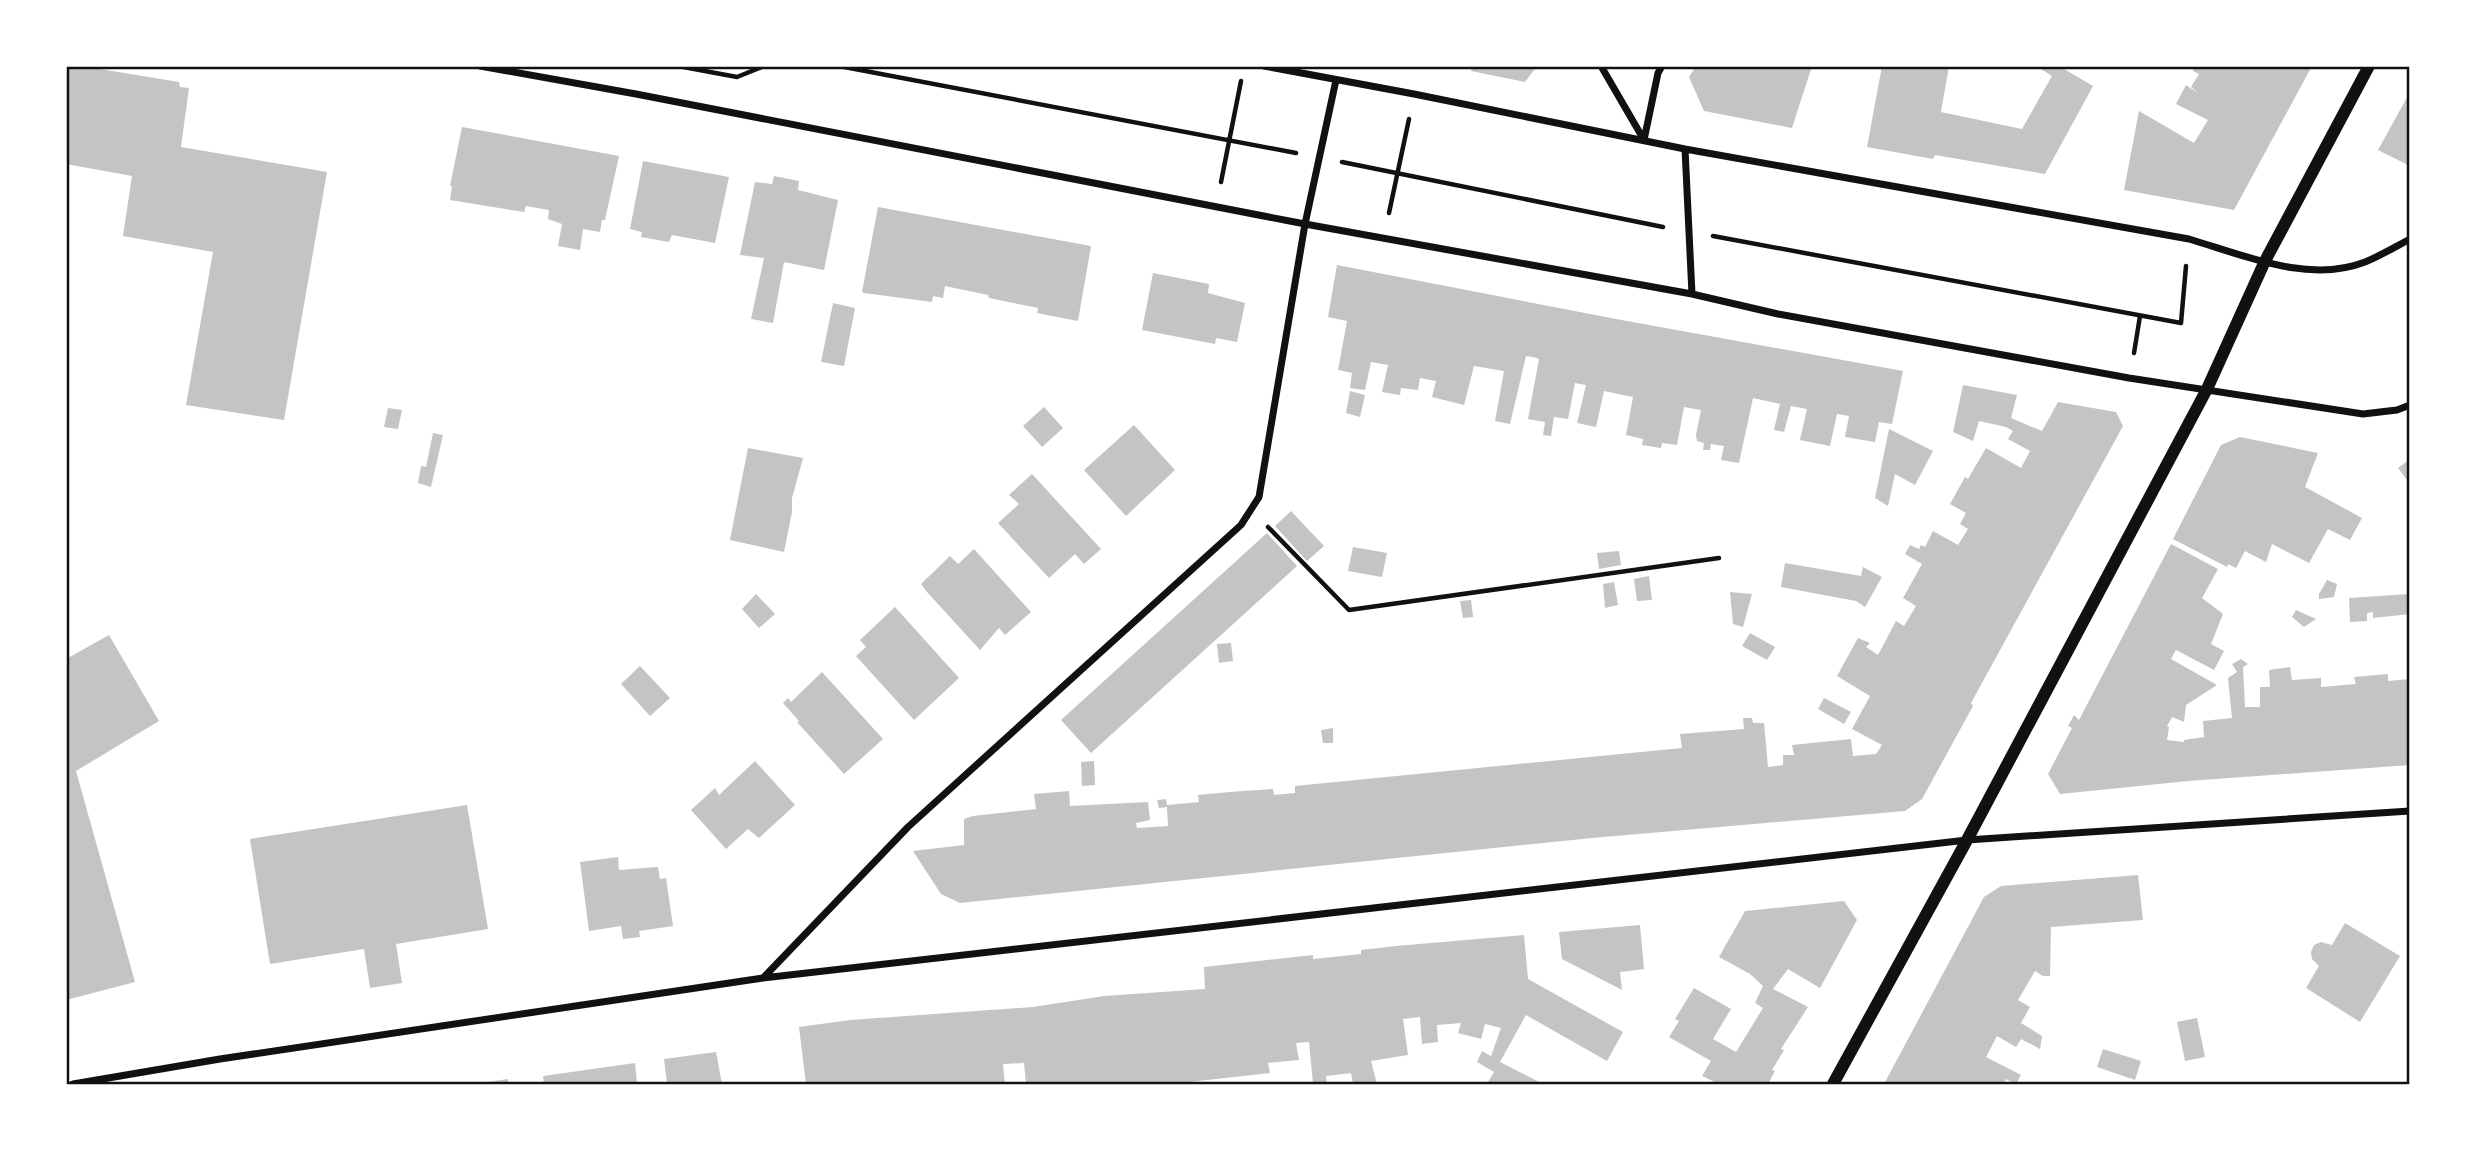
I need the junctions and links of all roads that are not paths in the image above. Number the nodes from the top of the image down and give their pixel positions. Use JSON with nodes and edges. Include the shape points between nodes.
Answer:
{"nodes":[{"id":1,"x":480,"y":66,"type":"edge"},
{"id":2,"x":1264,"y":66,"type":"edge"},
{"id":3,"x":1601,"y":66,"type":"edge"},
{"id":4,"x":1661,"y":66,"type":"edge"},
{"id":5,"x":2369,"y":66,"type":"edge"},
{"id":6,"x":1336,"y":80,"type":"junction"},
{"id":7,"x":1644,"y":140,"type":"junction"},
{"id":8,"x":1685,"y":149,"type":"junction"},
{"id":9,"x":1305,"y":224,"type":"junction"},
{"id":10,"x":2410,"y":239,"type":"edge"},
{"id":11,"x":2265,"y":261,"type":"junction"},
{"id":12,"x":1692,"y":294,"type":"junction"},
{"id":13,"x":2207,"y":389,"type":"junction"},
{"id":14,"x":2410,"y":405,"type":"edge"},
{"id":15,"x":2410,"y":811,"type":"edge"},
{"id":16,"x":1968,"y":840,"type":"junction"},
{"id":17,"x":763,"y":978,"type":"junction"},
{"id":18,"x":73,"y":1084,"type":"edge"},
{"id":19,"x":1833,"y":1084,"type":"edge"}],
"edges":[{"from":1,"to":9,"type":"street"},
{"from":2,"to":6,"type":"street"},
{"from":3,"to":7,"type":"street"},
{"from":4,"to":7,"type":"street"},
{"from":5,"to":11,"type":"street"},
{"from":6,"to":7,"type":"street"},
{"from":6,"to":9,"type":"street"},
{"from":7,"to":8,"type":"street"},
{"from":8,"to":11,"type":"street","via":[[2189,239]]},
{"from":8,"to":12,"type":"street"},
{"from":9,"to":12,"type":"street"},
{"from":9,"to":17,"type":"street","via":[[1259,498],[1241,525],[908,827]]},
{"from":10,"to":11,"type":"street","via":[[2363,262],[2319,271]]},
{"from":11,"to":13,"type":"street"},
{"from":12,"to":13,"type":"street","via":[[1778,314]]},
{"from":13,"to":14,"type":"street","via":[[2363,414]]},
{"from":13,"to":16,"type":"street"},
{"from":15,"to":16,"type":"street"},
{"from":16,"to":17,"type":"street"},
{"from":16,"to":19,"type":"street"},
{"from":17,"to":18,"type":"street"}]}
